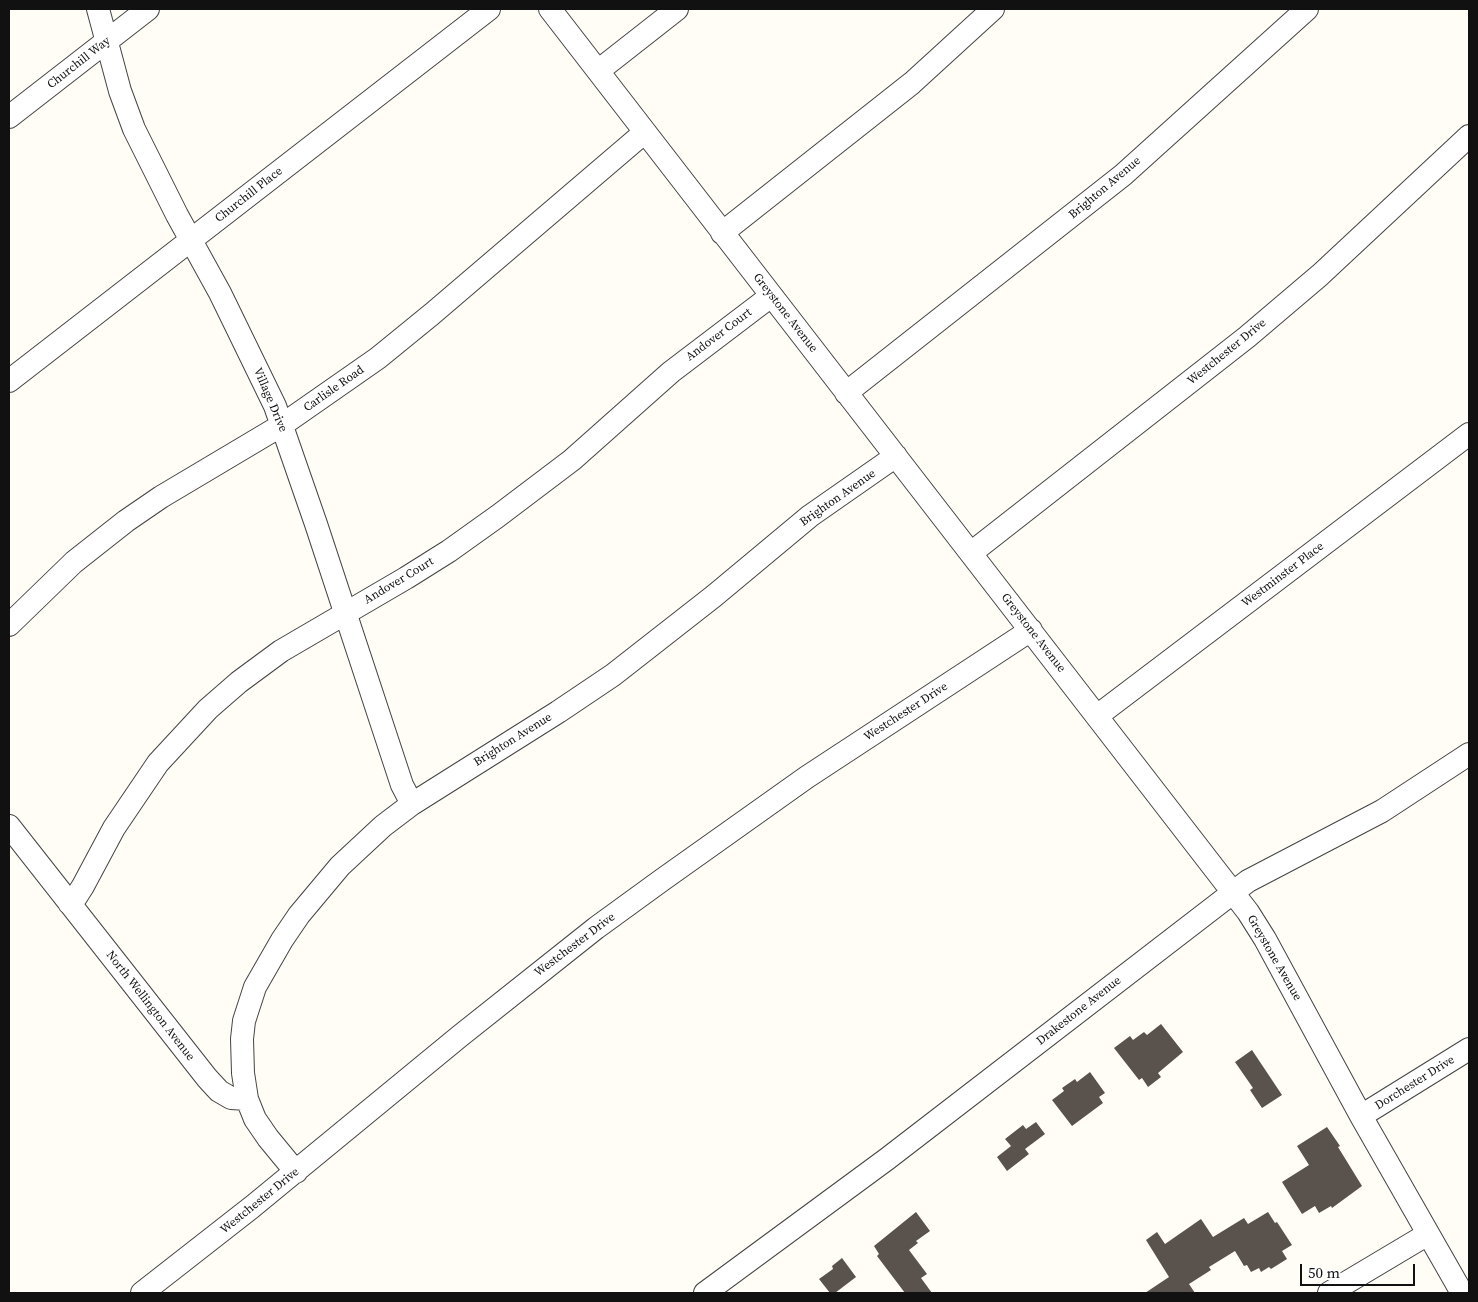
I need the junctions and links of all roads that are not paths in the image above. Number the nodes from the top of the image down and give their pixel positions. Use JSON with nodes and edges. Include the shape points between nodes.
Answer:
{"nodes":[{"id":1,"x":98,"y":9,"type":"edge"},
{"id":2,"x":148,"y":9,"type":"edge"},
{"id":3,"x":489,"y":9,"type":"edge"},
{"id":4,"x":550,"y":9,"type":"edge"},
{"id":5,"x":677,"y":9,"type":"edge"},
{"id":6,"x":993,"y":9,"type":"edge"},
{"id":7,"x":1307,"y":9,"type":"edge"},
{"id":8,"x":106,"y":42,"type":"junction"},
{"id":9,"x":598,"y":71,"type":"junction"},
{"id":10,"x":9,"y":117,"type":"edge"},
{"id":11,"x":645,"y":132,"type":"junction"},
{"id":12,"x":1469,"y":136,"type":"edge"},
{"id":13,"x":722,"y":232,"type":"junction"},
{"id":14,"x":190,"y":240,"type":"junction"},
{"id":15,"x":771,"y":296,"type":"junction"},
{"id":16,"x":9,"y":381,"type":"edge"},
{"id":17,"x":846,"y":393,"type":"junction"},
{"id":18,"x":282,"y":425,"type":"junction"},
{"id":19,"x":1469,"y":434,"type":"edge"},
{"id":20,"x":896,"y":456,"type":"junction"},
{"id":21,"x":971,"y":553,"type":"junction"},
{"id":22,"x":345,"y":613,"type":"junction"},
{"id":23,"x":9,"y":625,"type":"edge"},
{"id":24,"x":1031,"y":630,"type":"junction"},
{"id":25,"x":1097,"y":716,"type":"junction"},
{"id":26,"x":1469,"y":754,"type":"edge"},
{"id":27,"x":412,"y":804,"type":"junction"},
{"id":28,"x":9,"y":826,"type":"edge"},
{"id":29,"x":1233,"y":892,"type":"junction"},
{"id":30,"x":69,"y":903,"type":"junction"},
{"id":31,"x":1469,"y":1049,"type":"edge"},
{"id":32,"x":247,"y":1099,"type":"junction"},
{"id":33,"x":1361,"y":1116,"type":"junction"},
{"id":34,"x":296,"y":1172,"type":"junction"},
{"id":35,"x":1428,"y":1234,"type":"junction"},
{"id":36,"x":142,"y":1293,"type":"edge"},
{"id":37,"x":705,"y":1293,"type":"edge"},
{"id":38,"x":1329,"y":1293,"type":"edge"},
{"id":39,"x":1462,"y":1293,"type":"edge"}],
"edges":[{"from":1,"to":8,"type":"street","name":"Village Drive"},
{"from":2,"to":8,"type":"street","name":"Churchill Way"},
{"from":3,"to":14,"type":"street","name":"Churchill Place"},
{"from":4,"to":9,"type":"street","name":"Greystone Avenue"},
{"from":5,"to":9,"type":"street"},
{"from":6,"to":13,"type":"street","via":[[912,83]]},
{"from":7,"to":17,"type":"street","name":"Brighton Avenue","via":[[1116,180]]},
{"from":8,"to":10,"type":"street","name":"Churchill Way"},
{"from":8,"to":14,"type":"street","name":"Village Drive","via":[[134,129]]},
{"from":9,"to":11,"type":"street","name":"Greystone Avenue"},
{"from":11,"to":13,"type":"street","name":"Greystone Avenue"},
{"from":11,"to":18,"type":"street","name":"Carlisle Road","via":[[378,358]]},
{"from":12,"to":21,"type":"street","name":"Westchester Drive","via":[[1320,275],[1247,337]]},
{"from":13,"to":15,"type":"street","name":"Greystone Avenue"},
{"from":14,"to":16,"type":"street","name":"Churchill Place"},
{"from":14,"to":18,"type":"street","name":"Village Drive","via":[[255,363]]},
{"from":15,"to":17,"type":"street","name":"Greystone Avenue"},
{"from":15,"to":22,"type":"street","name":"Andover Court","via":[[671,372],[572,460],[498,516],[449,551]]},
{"from":17,"to":20,"type":"street","name":"Greystone Avenue"},
{"from":18,"to":22,"type":"street","name":"Village Drive"},
{"from":18,"to":23,"type":"street","name":"Carlisle Road","via":[[126,521],[74,562]]},
{"from":19,"to":25,"type":"street","name":"Westminster Place"},
{"from":20,"to":21,"type":"street","name":"Greystone Avenue"},
{"from":20,"to":27,"type":"street","name":"Brighton Avenue","via":[[810,516],[613,675]]},
{"from":21,"to":24,"type":"street","name":"Greystone Avenue"},
{"from":22,"to":27,"type":"street","name":"Village Drive","via":[[402,785]]},
{"from":22,"to":30,"type":"street","name":"Andover Court","via":[[281,651],[239,682],[182,736],[136,794],[84,886]]},
{"from":24,"to":25,"type":"street","name":"Greystone Avenue"},
{"from":24,"to":34,"type":"street","name":"Westchester Drive","via":[[815,772],[662,880],[525,983]]},
{"from":25,"to":29,"type":"street","name":"Greystone Avenue"},
{"from":26,"to":29,"type":"street","name":"Drakestone Avenue","via":[[1382,811]]},
{"from":27,"to":32,"type":"street","name":"Brighton Avenue","via":[[340,866],[299,915],[265,968],[249,1002],[242,1039]]},
{"from":28,"to":30,"type":"street","name":"North Wellington Avenue"},
{"from":29,"to":33,"type":"street","name":"Greystone Avenue","via":[[1265,939]]},
{"from":29,"to":37,"type":"street","name":"Drakestone Avenue","via":[[899,1150]]},
{"from":30,"to":32,"type":"street","name":"North Wellington Avenue","via":[[207,1078],[231,1098]]},
{"from":31,"to":33,"type":"street","name":"Dorchester Drive"},
{"from":32,"to":34,"type":"street","via":[[255,1119]]},
{"from":33,"to":35,"type":"street","name":"Greystone Avenue"},
{"from":34,"to":36,"type":"street","name":"Westchester Drive"},
{"from":35,"to":38,"type":"street"},
{"from":35,"to":39,"type":"street","name":"Greystone Avenue"}]}
